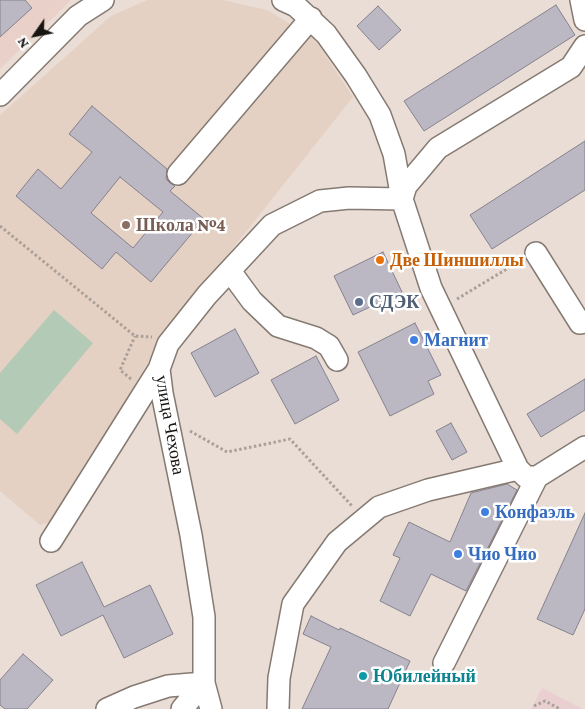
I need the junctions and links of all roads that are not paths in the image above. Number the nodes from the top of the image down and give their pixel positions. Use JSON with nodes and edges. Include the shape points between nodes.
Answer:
{"nodes":[{"id":1,"x":103,"y":0,"type":"edge"},
{"id":2,"x":283,"y":0,"type":"edge"},
{"id":3,"x":581,"y":0,"type":"edge"},
{"id":4,"x":310,"y":18,"type":"junction"},
{"id":5,"x":585,"y":20,"type":"edge"},
{"id":6,"x":585,"y":46,"type":"edge"},
{"id":7,"x":0,"y":95,"type":"edge"},
{"id":8,"x":178,"y":174,"type":"dead end"},
{"id":9,"x":402,"y":199,"type":"junction"},
{"id":10,"x":527,"y":257,"type":"road end"},
{"id":11,"x":230,"y":271,"type":"junction"},
{"id":12,"x":585,"y":322,"type":"edge"},
{"id":13,"x":337,"y":360,"type":"dead end"},
{"id":14,"x":159,"y":369,"type":"junction"},
{"id":15,"x":585,"y":447,"type":"edge"},
{"id":16,"x":528,"y":473,"type":"junction"},
{"id":17,"x":51,"y":541,"type":"dead end"},
{"id":18,"x":444,"y":662,"type":"dead end"},
{"id":19,"x":204,"y":683,"type":"junction"},
{"id":20,"x":108,"y":709,"type":"edge"},
{"id":21,"x":182,"y":709,"type":"edge"},
{"id":22,"x":211,"y":709,"type":"edge"},
{"id":23,"x":278,"y":709,"type":"edge"}],
"edges":[{"from":1,"to":7,"type":"street","via":[[78,16]]},
{"from":2,"to":4,"type":"street"},
{"from":3,"to":5,"type":"street"},
{"from":4,"to":8,"type":"street"},
{"from":4,"to":9,"type":"street","via":[[326,34],[380,115],[394,154]]},
{"from":6,"to":9,"type":"street","via":[[571,67],[438,148],[406,186]]},
{"from":9,"to":11,"type":"street","name":"улица Чехова","via":[[320,201],[272,225]]},
{"from":9,"to":16,"type":"street","via":[[431,288]]},
{"from":10,"to":12,"type":"street","via":[[580,323]]},
{"from":11,"to":13,"type":"street","via":[[252,302],[278,326],[316,338],[329,346]]},
{"from":11,"to":14,"type":"street","name":"улица Чехова","via":[[168,344]]},
{"from":14,"to":17,"type":"street"},
{"from":14,"to":19,"type":"street","name":"улица Чехова","via":[[204,617]]},
{"from":15,"to":16,"type":"street"},
{"from":16,"to":18,"type":"street"},
{"from":16,"to":23,"type":"street","via":[[428,490],[379,507],[337,542],[292,604],[278,678]]},
{"from":19,"to":20,"type":"street","via":[[168,686]]},
{"from":19,"to":21,"type":"street"},
{"from":19,"to":22,"type":"street","name":"улица Чехова"}]}
